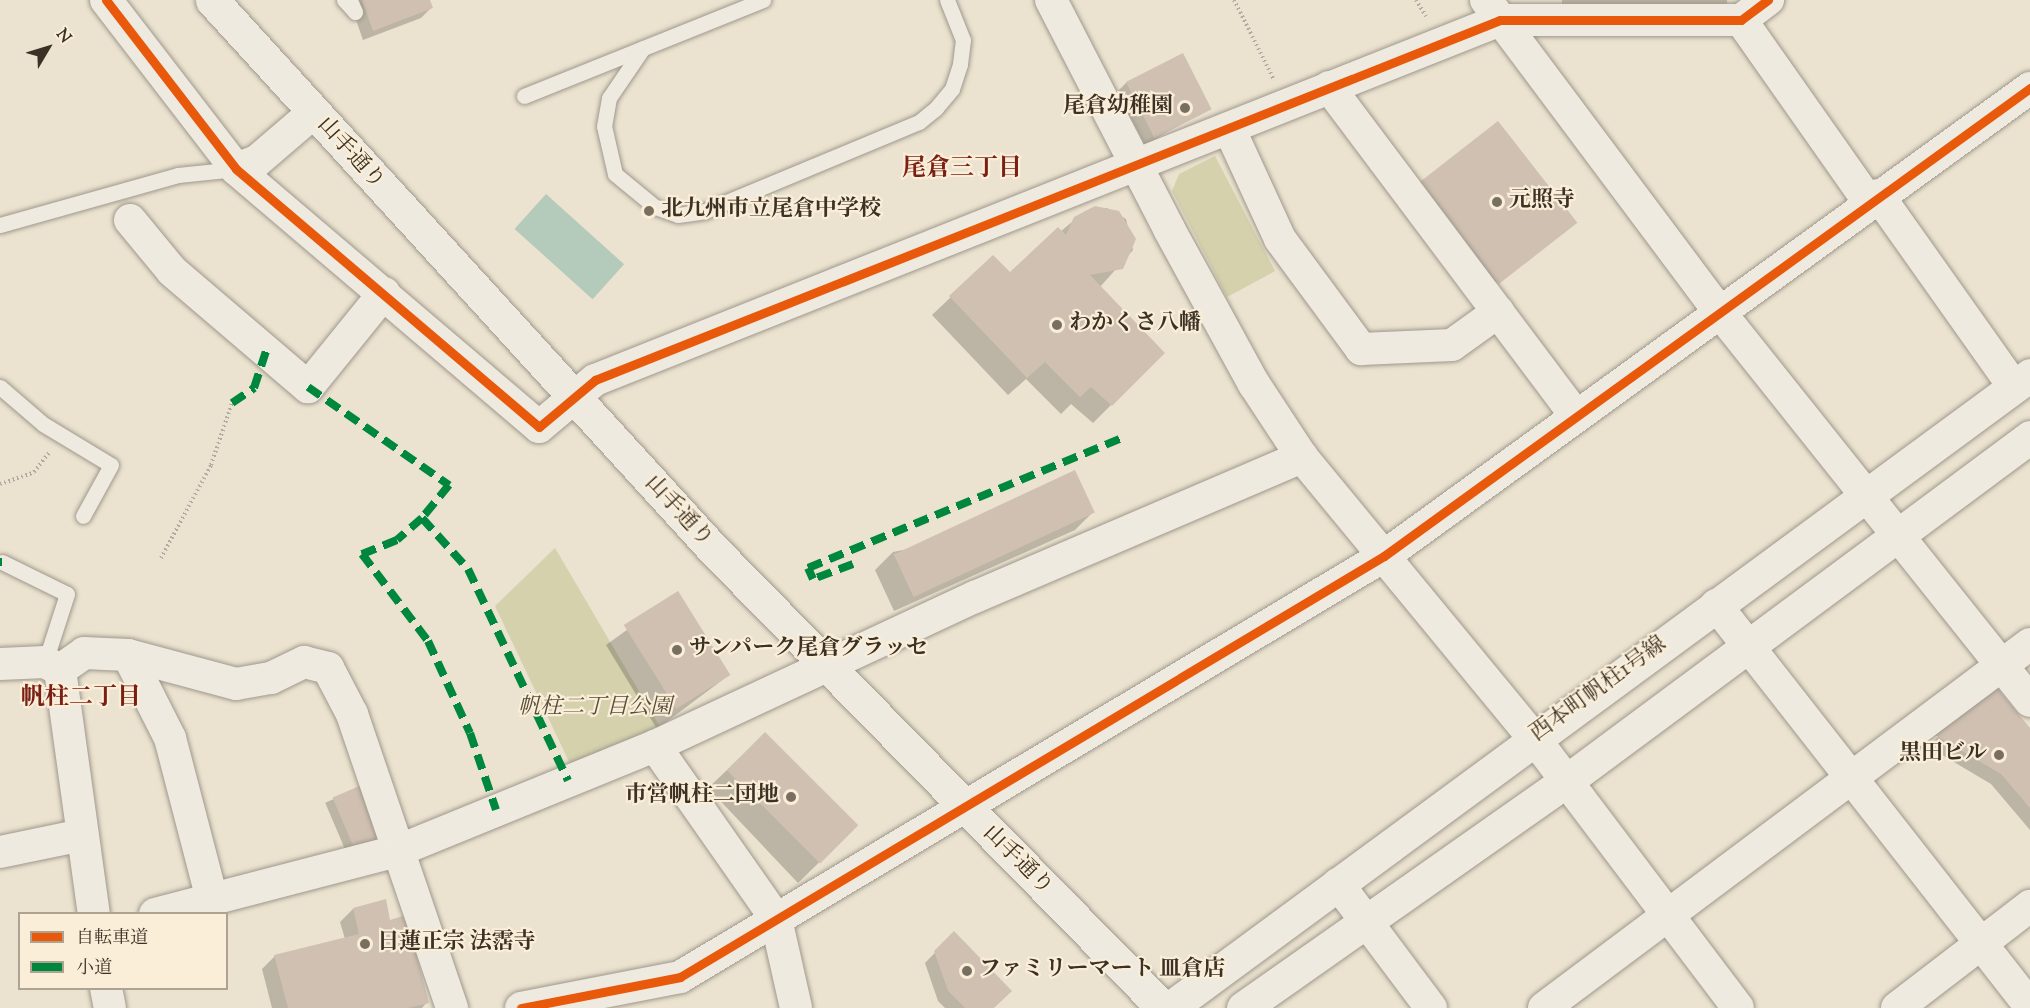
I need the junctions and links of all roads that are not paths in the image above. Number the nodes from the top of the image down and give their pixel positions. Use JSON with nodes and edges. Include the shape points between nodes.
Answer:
{"nodes":[{"id":1,"x":106,"y":0,"type":"edge"},
{"id":2,"x":212,"y":0,"type":"edge"},
{"id":3,"x":344,"y":0,"type":"edge"},
{"id":4,"x":350,"y":0,"type":"edge"},
{"id":5,"x":763,"y":0,"type":"edge"},
{"id":6,"x":947,"y":0,"type":"edge"},
{"id":7,"x":1051,"y":0,"type":"edge"},
{"id":8,"x":1768,"y":0,"type":"edge"},
{"id":9,"x":1498,"y":7,"type":"edge"},
{"id":10,"x":1741,"y":20,"type":"junction"},
{"id":11,"x":643,"y":48,"type":"junction"},
{"id":12,"x":1329,"y":87,"type":"junction"},
{"id":13,"x":2030,"y":88,"type":"edge"},
{"id":14,"x":524,"y":96,"type":"dead end"},
{"id":15,"x":313,"y":113,"type":"junction"},
{"id":16,"x":1229,"y":128,"type":"junction"},
{"id":17,"x":1134,"y":166,"type":"junction"},
{"id":18,"x":236,"y":170,"type":"junction"},
{"id":19,"x":1873,"y":198,"type":"junction"},
{"id":20,"x":130,"y":220,"type":"dead end"},
{"id":21,"x":0,"y":225,"type":"edge"},
{"id":22,"x":384,"y":293,"type":"junction"},
{"id":23,"x":1718,"y":310,"type":"junction"},
{"id":24,"x":1498,"y":312,"type":"junction"},
{"id":25,"x":2022,"y":381,"type":"edge"},
{"id":26,"x":0,"y":387,"type":"edge"},
{"id":27,"x":572,"y":399,"type":"junction"},
{"id":28,"x":1575,"y":415,"type":"junction"},
{"id":29,"x":2030,"y":437,"type":"edge"},
{"id":30,"x":1302,"y":456,"type":"junction"},
{"id":31,"x":1867,"y":497,"type":"junction"},
{"id":32,"x":83,"y":516,"type":"dead end"},
{"id":33,"x":1898,"y":534,"type":"junction"},
{"id":34,"x":1383,"y":556,"type":"junction"},
{"id":35,"x":2,"y":562,"type":"dead end"},
{"id":36,"x":1716,"y":605,"type":"junction"},
{"id":37,"x":1749,"y":643,"type":"junction"},
{"id":38,"x":2030,"y":644,"type":"edge"},
{"id":39,"x":128,"y":655,"type":"junction"},
{"id":40,"x":0,"y":664,"type":"edge"},
{"id":41,"x":2001,"y":665,"type":"junction"},
{"id":42,"x":53,"y":666,"type":"junction"},
{"id":43,"x":825,"y":668,"type":"junction"},
{"id":44,"x":2030,"y":701,"type":"edge"},
{"id":45,"x":1534,"y":738,"type":"junction"},
{"id":46,"x":655,"y":746,"type":"junction"},
{"id":47,"x":1855,"y":778,"type":"junction"},
{"id":48,"x":1565,"y":782,"type":"junction"},
{"id":49,"x":964,"y":809,"type":"junction"},
{"id":50,"x":82,"y":835,"type":"junction"},
{"id":51,"x":400,"y":850,"type":"junction"},
{"id":52,"x":0,"y":852,"type":"edge"},
{"id":53,"x":1338,"y":884,"type":"junction"},
{"id":54,"x":212,"y":899,"type":"junction"},
{"id":55,"x":2030,"y":906,"type":"edge"},
{"id":56,"x":94,"y":912,"type":"edge"},
{"id":57,"x":163,"y":912,"type":"edge"},
{"id":58,"x":1668,"y":916,"type":"junction"},
{"id":59,"x":1364,"y":919,"type":"junction"},
{"id":60,"x":776,"y":920,"type":"junction"},
{"id":61,"x":1982,"y":943,"type":"junction"},
{"id":62,"x":106,"y":990,"type":"edge"},
{"id":63,"x":2030,"y":1006,"type":"edge"},
{"id":64,"x":110,"y":1008,"type":"edge"},
{"id":65,"x":452,"y":1008,"type":"edge"},
{"id":66,"x":521,"y":1008,"type":"edge"},
{"id":67,"x":796,"y":1008,"type":"edge"},
{"id":68,"x":1163,"y":1008,"type":"edge"},
{"id":69,"x":1170,"y":1008,"type":"edge"},
{"id":70,"x":1244,"y":1008,"type":"edge"},
{"id":71,"x":1431,"y":1008,"type":"edge"},
{"id":72,"x":1544,"y":1008,"type":"edge"},
{"id":73,"x":1738,"y":1008,"type":"edge"},
{"id":74,"x":1897,"y":1008,"type":"edge"}],
"edges":[{"from":1,"to":18,"type":"street"},
{"from":2,"to":15,"type":"street","name":"山手通り"},
{"from":3,"to":4,"type":"lane","via":[[355,12]]},
{"from":5,"to":11,"type":"lane"},
{"from":6,"to":11,"type":"lane","via":[[963,40],[952,90],[936,108],[919,122],[705,211],[678,215],[655,207],[615,174],[604,126],[609,98]]},
{"from":7,"to":17,"type":"street"},
{"from":8,"to":10,"type":"street"},
{"from":9,"to":10,"type":"street"},
{"from":9,"to":12,"type":"street"},
{"from":9,"to":23,"type":"street"},
{"from":10,"to":19,"type":"street"},
{"from":11,"to":14,"type":"lane"},
{"from":12,"to":16,"type":"street"},
{"from":12,"to":24,"type":"street"},
{"from":13,"to":19,"type":"street"},
{"from":15,"to":18,"type":"street","via":[[257,161]]},
{"from":15,"to":27,"type":"street","name":"山手通り"},
{"from":16,"to":17,"type":"street"},
{"from":16,"to":24,"type":"street","via":[[1280,239],[1361,349],[1452,345]]},
{"from":17,"to":27,"type":"street","via":[[595,380]]},
{"from":17,"to":30,"type":"street","via":[[1254,384]]},
{"from":18,"to":21,"type":"lane","via":[[178,176]]},
{"from":18,"to":22,"type":"street"},
{"from":19,"to":23,"type":"street"},
{"from":19,"to":25,"type":"street"},
{"from":20,"to":22,"type":"street","via":[[172,271],[308,387]]},
{"from":22,"to":27,"type":"street","via":[[539,427]]},
{"from":23,"to":28,"type":"street"},
{"from":23,"to":31,"type":"street"},
{"from":24,"to":28,"type":"street"},
{"from":25,"to":31,"type":"street","name":"西本町帆柱1号線"},
{"from":26,"to":32,"type":"lane","via":[[63,436],[111,465]]},
{"from":27,"to":43,"type":"street","name":"山手通り"},
{"from":28,"to":34,"type":"street"},
{"from":29,"to":33,"type":"street"},
{"from":30,"to":34,"type":"street"},
{"from":30,"to":43,"type":"street"},
{"from":31,"to":33,"type":"street"},
{"from":31,"to":36,"type":"street","name":"西本町帆柱1号線"},
{"from":33,"to":37,"type":"street"},
{"from":33,"to":41,"type":"street"},
{"from":34,"to":45,"type":"street"},
{"from":34,"to":49,"type":"street"},
{"from":35,"to":42,"type":"lane","via":[[67,594]]},
{"from":36,"to":37,"type":"street"},
{"from":36,"to":45,"type":"street","name":"西本町帆柱1号線"},
{"from":37,"to":47,"type":"street"},
{"from":37,"to":48,"type":"street"},
{"from":38,"to":41,"type":"street"},
{"from":39,"to":42,"type":"street","via":[[84,653]]},
{"from":39,"to":51,"type":"street","via":[[236,684],[271,678],[304,662],[328,668],[352,714]]},
{"from":39,"to":54,"type":"street","via":[[170,738]]},
{"from":40,"to":42,"type":"street"},
{"from":41,"to":44,"type":"street"},
{"from":41,"to":47,"type":"street"},
{"from":42,"to":50,"type":"street"},
{"from":43,"to":46,"type":"street"},
{"from":43,"to":49,"type":"street","name":"山手通り"},
{"from":45,"to":48,"type":"street"},
{"from":45,"to":53,"type":"street","name":"西本町帆柱1号線"},
{"from":46,"to":51,"type":"street"},
{"from":46,"to":60,"type":"street"},
{"from":47,"to":58,"type":"street"},
{"from":47,"to":61,"type":"street"},
{"from":48,"to":58,"type":"street"},
{"from":48,"to":59,"type":"street"},
{"from":49,"to":60,"type":"street"},
{"from":49,"to":68,"type":"street","name":"山手通り"},
{"from":50,"to":52,"type":"street"},
{"from":50,"to":56,"type":"street"},
{"from":51,"to":54,"type":"street"},
{"from":51,"to":65,"type":"street"},
{"from":53,"to":59,"type":"street"},
{"from":53,"to":69,"type":"street","name":"西本町帆柱1号線"},
{"from":54,"to":57,"type":"street"},
{"from":55,"to":61,"type":"street"},
{"from":58,"to":72,"type":"street"},
{"from":58,"to":73,"type":"street"},
{"from":59,"to":70,"type":"street"},
{"from":59,"to":71,"type":"street"},
{"from":60,"to":66,"type":"street","via":[[680,977]]},
{"from":60,"to":67,"type":"street"},
{"from":61,"to":63,"type":"street"},
{"from":61,"to":74,"type":"street"},
{"from":62,"to":64,"type":"street"}]}
